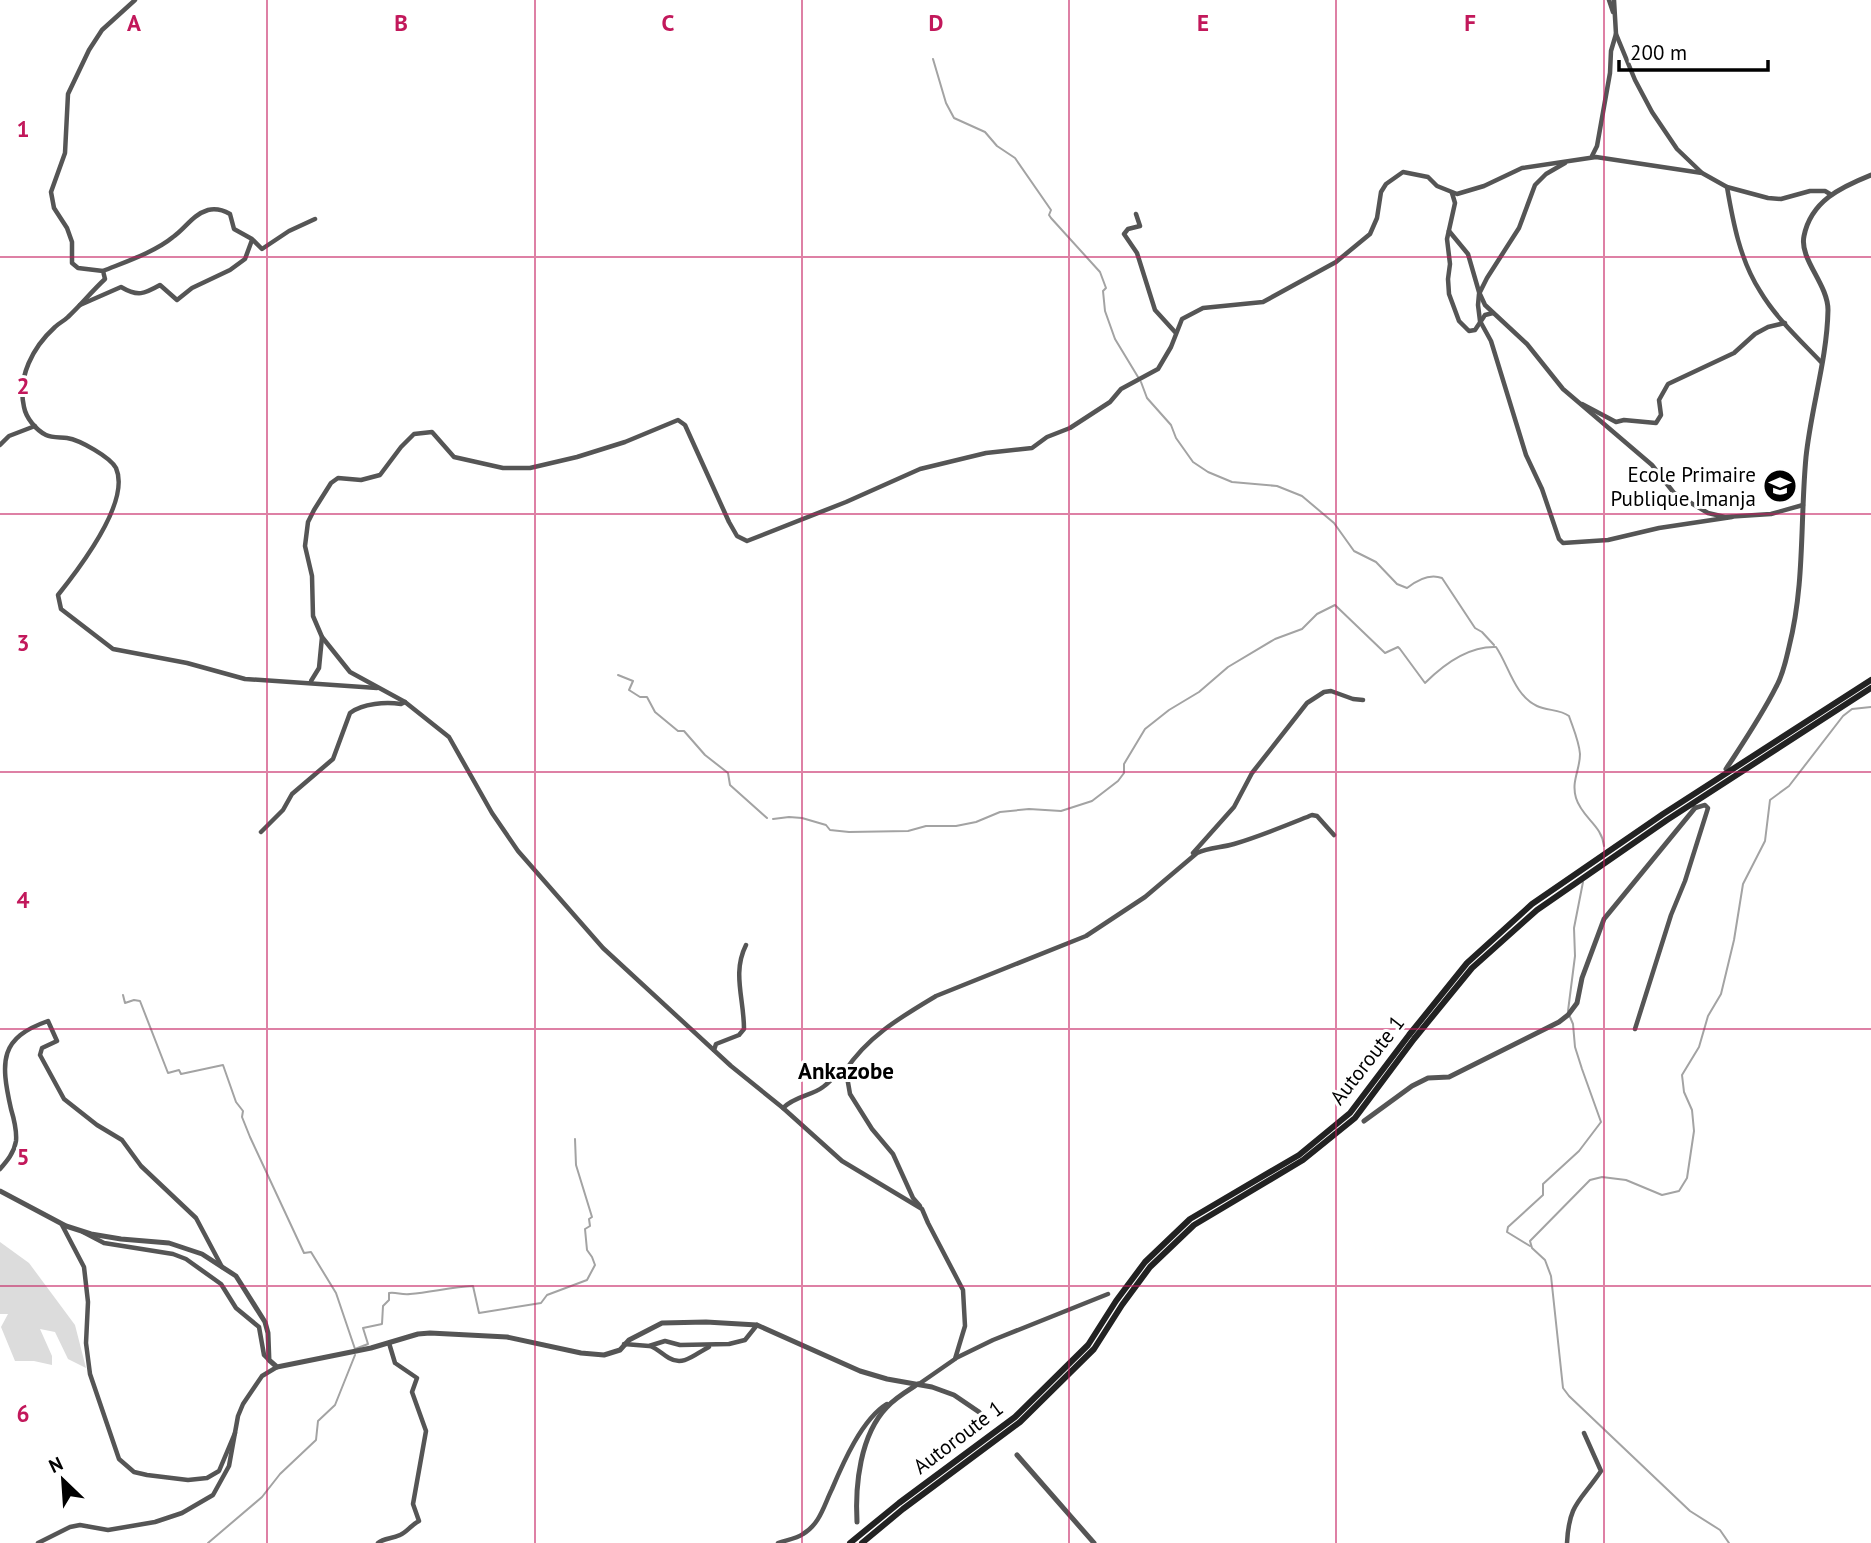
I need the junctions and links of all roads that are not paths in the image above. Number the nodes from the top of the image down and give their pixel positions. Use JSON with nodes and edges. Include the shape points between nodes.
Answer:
{"nodes":[{"id":1,"x":135,"y":0,"type":"edge"},
{"id":2,"x":1612,"y":0,"type":"edge"},
{"id":3,"x":1616,"y":34,"type":"junction"},
{"id":4,"x":1592,"y":157,"type":"junction"},
{"id":5,"x":1566,"y":161,"type":"junction"},
{"id":6,"x":1702,"y":173,"type":"junction"},
{"id":7,"x":1871,"y":175,"type":"edge"},
{"id":8,"x":1727,"y":187,"type":"junction"},
{"id":9,"x":1452,"y":192,"type":"junction"},
{"id":10,"x":1830,"y":194,"type":"junction"},
{"id":11,"x":1136,"y":214,"type":"dead end"},
{"id":12,"x":315,"y":219,"type":"dead end"},
{"id":13,"x":1449,"y":231,"type":"junction"},
{"id":14,"x":252,"y":239,"type":"junction"},
{"id":15,"x":103,"y":271,"type":"junction"},
{"id":16,"x":1479,"y":294,"type":"junction"},
{"id":17,"x":76,"y":307,"type":"junction"},
{"id":18,"x":1493,"y":313,"type":"junction"},
{"id":19,"x":1480,"y":321,"type":"junction"},
{"id":20,"x":1785,"y":323,"type":"junction"},
{"id":21,"x":1176,"y":332,"type":"junction"},
{"id":22,"x":1821,"y":362,"type":"junction"},
{"id":23,"x":1578,"y":402,"type":"junction"},
{"id":24,"x":35,"y":426,"type":"junction"},
{"id":25,"x":0,"y":445,"type":"edge"},
{"id":26,"x":1804,"y":505,"type":"junction"},
{"id":27,"x":1732,"y":517,"type":"junction"},
{"id":28,"x":322,"y":637,"type":"junction"},
{"id":29,"x":1871,"y":680,"type":"edge"},
{"id":30,"x":310,"y":682,"type":"junction"},
{"id":31,"x":381,"y":688,"type":"junction"},
{"id":32,"x":1871,"y":688,"type":"edge"},
{"id":33,"x":1363,"y":700,"type":"dead end"},
{"id":34,"x":405,"y":702,"type":"junction"},
{"id":35,"x":1726,"y":769,"type":"dead end"},
{"id":36,"x":1695,"y":808,"type":"joint"},
{"id":37,"x":261,"y":832,"type":"dead end"},
{"id":38,"x":1334,"y":835,"type":"dead end"},
{"id":39,"x":1192,"y":857,"type":"junction"},
{"id":40,"x":746,"y":945,"type":"dead end"},
{"id":41,"x":1635,"y":1029,"type":"dead end"},
{"id":42,"x":6,"y":1043,"type":"junction"},
{"id":43,"x":0,"y":1050,"type":"edge"},
{"id":44,"x":714,"y":1050,"type":"junction"},
{"id":45,"x":845,"y":1071,"type":"junction"},
{"id":46,"x":783,"y":1108,"type":"junction"},
{"id":47,"x":1364,"y":1121,"type":"dead end"},
{"id":48,"x":0,"y":1169,"type":"edge"},
{"id":49,"x":0,"y":1191,"type":"edge"},
{"id":50,"x":922,"y":1209,"type":"junction"},
{"id":51,"x":61,"y":1224,"type":"junction"},
{"id":52,"x":82,"y":1231,"type":"junction"},
{"id":53,"x":222,"y":1268,"type":"junction"},
{"id":54,"x":1108,"y":1294,"type":"dead end"},
{"id":55,"x":757,"y":1325,"type":"junction"},
{"id":56,"x":388,"y":1342,"type":"junction"},
{"id":57,"x":623,"y":1344,"type":"junction"},
{"id":58,"x":713,"y":1345,"type":"junction"},
{"id":59,"x":649,"y":1346,"type":"junction"},
{"id":60,"x":955,"y":1359,"type":"junction"},
{"id":61,"x":268,"y":1360,"type":"junction"},
{"id":62,"x":277,"y":1367,"type":"junction"},
{"id":63,"x":918,"y":1384,"type":"junction"},
{"id":64,"x":897,"y":1398,"type":"junction"},
{"id":65,"x":979,"y":1412,"type":"dead end"},
{"id":66,"x":234,"y":1433,"type":"junction"},
{"id":67,"x":1584,"y":1433,"type":"dead end"},
{"id":68,"x":1017,"y":1455,"type":"dead end"},
{"id":69,"x":857,"y":1522,"type":"dead end"},
{"id":70,"x":38,"y":1543,"type":"edge"},
{"id":71,"x":378,"y":1543,"type":"edge"},
{"id":72,"x":778,"y":1543,"type":"edge"},
{"id":73,"x":850,"y":1543,"type":"edge"},
{"id":74,"x":862,"y":1543,"type":"edge"},
{"id":75,"x":1094,"y":1543,"type":"edge"},
{"id":76,"x":1567,"y":1543,"type":"edge"}],
"edges":[{"from":1,"to":15,"type":"street","via":[[102,30],[68,94],[65,153],[51,192],[72,242],[72,262],[78,268]]},
{"from":2,"to":3,"type":"street"},
{"from":3,"to":4,"type":"street"},
{"from":3,"to":6,"type":"street","via":[[1652,112],[1677,149]]},
{"from":4,"to":5,"type":"street"},
{"from":4,"to":6,"type":"street"},
{"from":5,"to":9,"type":"street","via":[[1522,168],[1483,186]]},
{"from":5,"to":16,"type":"street","via":[[1535,185],[1519,228]]},
{"from":6,"to":8,"type":"street"},
{"from":7,"to":10,"type":"street"},
{"from":8,"to":10,"type":"street","via":[[1768,198],[1810,191]]},
{"from":8,"to":20,"type":"street","via":[[1742,254],[1759,291]]},
{"from":9,"to":13,"type":"street","via":[[1455,203]]},
{"from":9,"to":21,"type":"street","via":[[1428,177],[1403,172],[1381,192],[1370,234],[1343,257],[1263,302],[1194,311],[1179,322]]},
{"from":10,"to":22,"type":"street","via":[[1810,218],[1803,239],[1828,306]]},
{"from":11,"to":21,"type":"street","via":[[1140,226],[1124,234],[1136,253],[1155,310]]},
{"from":12,"to":14,"type":"street","via":[[262,250]]},
{"from":13,"to":16,"type":"street","via":[[1468,254]]},
{"from":13,"to":19,"type":"street","via":[[1452,305],[1466,330],[1475,330]]},
{"from":14,"to":15,"type":"street","via":[[234,229],[230,214],[211,209],[173,237]]},
{"from":14,"to":17,"type":"street","via":[[245,259],[177,300],[160,285],[144,295],[121,287]]},
{"from":15,"to":17,"type":"street","via":[[105,279]]},
{"from":16,"to":18,"type":"street"},
{"from":16,"to":19,"type":"street"},
{"from":17,"to":24,"type":"street","via":[[43,340],[25,371],[25,414]]},
{"from":18,"to":19,"type":"street"},
{"from":18,"to":23,"type":"street"},
{"from":19,"to":27,"type":"street","via":[[1491,341],[1525,455],[1563,543],[1608,540]]},
{"from":20,"to":22,"type":"street"},
{"from":20,"to":23,"type":"street","via":[[1768,327],[1734,353],[1668,384],[1659,400],[1661,415],[1656,423],[1616,422]]},
{"from":21,"to":28,"type":"street","via":[[1158,369],[1121,389],[1070,429],[1034,446],[920,469],[747,541],[737,536],[729,522],[681,420],[625,442],[530,468],[503,468],[454,457],[432,432],[414,434],[380,475],[360,480],[338,478],[331,483],[307,522],[313,616]]},
{"from":22,"to":26,"type":"street","via":[[1806,458]]},
{"from":23,"to":27,"type":"street","via":[[1653,465],[1674,493],[1708,513]]},
{"from":24,"to":25,"type":"street","via":[[9,436]]},
{"from":24,"to":30,"type":"street","via":[[48,437],[80,441],[117,472],[114,507],[86,559],[58,595],[61,609],[113,649],[245,679]]},
{"from":26,"to":27,"type":"street"},
{"from":26,"to":35,"type":"street","via":[[1799,595],[1787,658],[1777,686]]},
{"from":28,"to":30,"type":"street","via":[[319,668]]},
{"from":28,"to":31,"type":"street","via":[[350,672]]},
{"from":29,"to":73,"type":"main road","name":"Autoroute 1","via":[[1532,904],[1467,963],[1350,1113],[1299,1155],[1190,1219],[1145,1262],[1088,1345],[1015,1417]]},
{"from":30,"to":31,"type":"street"},
{"from":31,"to":34,"type":"street"},
{"from":32,"to":74,"type":"main road","name":"Autoroute 1","via":[[1537,910],[1472,968],[1355,1118],[1303,1160],[1194,1225],[1150,1267],[1094,1349],[1020,1422]]},
{"from":33,"to":39,"type":"street","via":[[1331,691],[1307,703],[1252,773],[1234,807]]},
{"from":34,"to":37,"type":"street","via":[[365,706],[350,713],[333,759],[292,794]]},
{"from":34,"to":44,"type":"street","via":[[449,737],[492,813],[531,868],[603,948]]},
{"from":36,"to":41,"type":"street","via":[[1709,808]]},
{"from":36,"to":47,"type":"street","via":[[1604,919],[1577,1003],[1568,1015],[1449,1077],[1428,1078],[1412,1086]]},
{"from":38,"to":39,"type":"street","via":[[1312,815]]},
{"from":39,"to":45,"type":"street","via":[[1145,897],[1086,936],[936,996],[913,1010],[871,1038]]},
{"from":40,"to":44,"type":"street","via":[[738,974],[744,1029],[716,1044]]},
{"from":42,"to":43,"type":"street"},
{"from":42,"to":48,"type":"street","via":[[0,1065],[16,1143]]},
{"from":42,"to":53,"type":"street","via":[[48,1021],[57,1041],[42,1048],[40,1055],[64,1099],[122,1140],[141,1166],[196,1218]]},
{"from":44,"to":46,"type":"street"},
{"from":45,"to":46,"type":"street"},
{"from":45,"to":50,"type":"street","via":[[850,1094],[893,1154]]},
{"from":46,"to":50,"type":"street","via":[[842,1161]]},
{"from":49,"to":51,"type":"street"},
{"from":50,"to":60,"type":"street","via":[[963,1290],[965,1325]]},
{"from":51,"to":52,"type":"street"},
{"from":51,"to":66,"type":"street","via":[[84,1267],[90,1374],[119,1459],[134,1472],[147,1475],[207,1478],[219,1471]]},
{"from":52,"to":53,"type":"street","via":[[169,1243],[202,1254]]},
{"from":52,"to":61,"type":"street","via":[[104,1243],[173,1254],[196,1265],[221,1284],[236,1308],[259,1327]]},
{"from":53,"to":61,"type":"street","via":[[236,1276],[265,1322]]},
{"from":54,"to":60,"type":"street"},
{"from":55,"to":57,"type":"street","via":[[662,1323]]},
{"from":55,"to":58,"type":"street","via":[[745,1340]]},
{"from":55,"to":63,"type":"street","via":[[860,1371]]},
{"from":56,"to":57,"type":"street","via":[[418,1334],[491,1336],[604,1355],[620,1350]]},
{"from":56,"to":62,"type":"street"},
{"from":56,"to":71,"type":"street","via":[[395,1363],[417,1378],[412,1392],[426,1431],[412,1504],[419,1521],[403,1534]]},
{"from":57,"to":59,"type":"street"},
{"from":58,"to":59,"type":"street","via":[[665,1341]]},
{"from":58,"to":59,"type":"street","via":[[687,1361],[670,1359]]},
{"from":60,"to":63,"type":"street"},
{"from":61,"to":62,"type":"street"},
{"from":62,"to":66,"type":"street","via":[[262,1376],[243,1404]]},
{"from":63,"to":64,"type":"street"},
{"from":63,"to":65,"type":"street","via":[[954,1395]]},
{"from":64,"to":69,"type":"street","via":[[885,1409],[863,1455],[857,1474]]},
{"from":64,"to":72,"type":"street","via":[[863,1427],[814,1525],[803,1535]]},
{"from":66,"to":70,"type":"street","via":[[229,1466],[213,1495],[203,1502],[155,1522],[107,1530],[80,1525]]},
{"from":67,"to":76,"type":"street","via":[[1601,1471],[1574,1505]]},
{"from":68,"to":75,"type":"street"}]}
